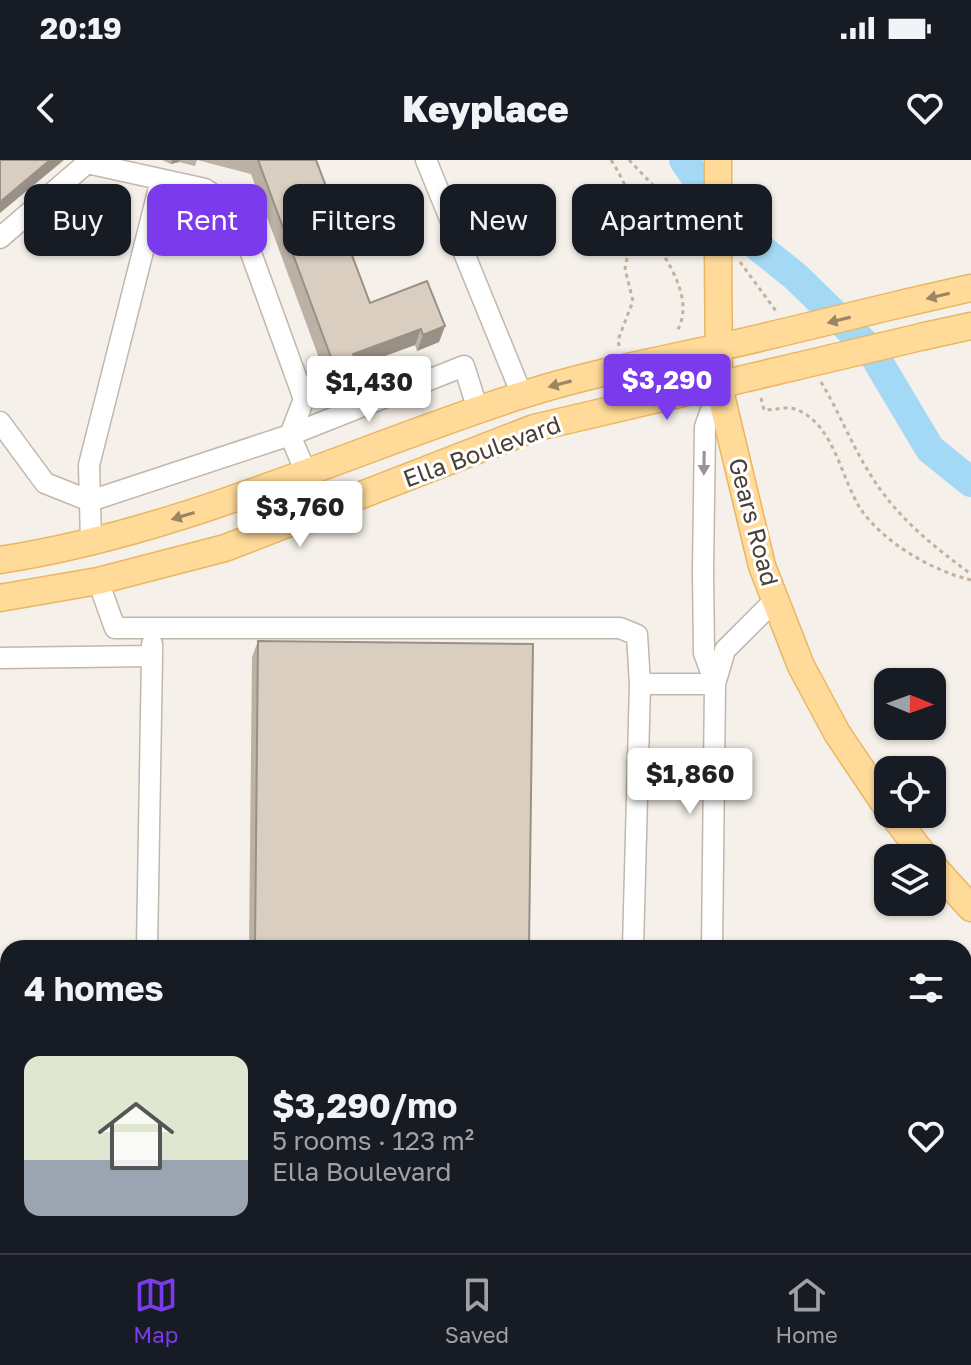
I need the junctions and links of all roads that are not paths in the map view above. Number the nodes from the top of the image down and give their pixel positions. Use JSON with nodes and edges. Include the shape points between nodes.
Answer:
{"nodes":[{"id":1,"x":426,"y":160,"type":"edge"},
{"id":2,"x":718,"y":160,"type":"edge"},
{"id":3,"x":161,"y":180,"type":"junction"},
{"id":4,"x":0,"y":238,"type":"edge"},
{"id":5,"x":971,"y":288,"type":"edge"},
{"id":6,"x":971,"y":326,"type":"edge"},
{"id":7,"x":718,"y":348,"type":"junction"},
{"id":8,"x":719,"y":387,"type":"junction"},
{"id":9,"x":522,"y":395,"type":"junction"},
{"id":10,"x":478,"y":410,"type":"junction"},
{"id":11,"x":0,"y":422,"type":"edge"},
{"id":12,"x":534,"y":428,"type":"junction"},
{"id":13,"x":290,"y":435,"type":"junction"},
{"id":14,"x":307,"y":475,"type":"junction"},
{"id":15,"x":90,"y":501,"type":"junction"},
{"id":16,"x":323,"y":513,"type":"junction"},
{"id":17,"x":91,"y":542,"type":"junction"},
{"id":18,"x":0,"y":560,"type":"edge"},
{"id":19,"x":98,"y":581,"type":"junction"},
{"id":20,"x":0,"y":598,"type":"edge"},
{"id":21,"x":775,"y":600,"type":"junction"},
{"id":22,"x":153,"y":628,"type":"junction"},
{"id":23,"x":152,"y":656,"type":"junction"},
{"id":24,"x":0,"y":658,"type":"edge"},
{"id":25,"x":640,"y":684,"type":"junction"},
{"id":26,"x":715,"y":684,"type":"junction"},
{"id":27,"x":874,"y":788,"type":"edge"},
{"id":28,"x":903,"y":828,"type":"edge"},
{"id":29,"x":915,"y":844,"type":"edge"},
{"id":30,"x":946,"y":880,"type":"edge"},
{"id":31,"x":971,"y":908,"type":"edge"},
{"id":32,"x":147,"y":940,"type":"edge"},
{"id":33,"x":633,"y":940,"type":"edge"},
{"id":34,"x":712,"y":940,"type":"edge"}],
"edges":[{"from":1,"to":9,"type":"street"},
{"from":2,"to":7,"type":"main road","name":"Gears Road","bridge":true},
{"from":3,"to":4,"type":"street","via":[[87,163]]},
{"from":3,"to":13,"type":"street","via":[[205,189],[235,209],[304,399]]},
{"from":3,"to":15,"type":"street","via":[[89,465]]},
{"from":5,"to":7,"type":"main road","name":"Ella Boulevard","one_way":true,"bridge":true},
{"from":6,"to":8,"type":"main road","name":"Ella Boulevard","bridge":true},
{"from":7,"to":8,"type":"main road","name":"Gears Road"},
{"from":7,"to":9,"type":"main road","name":"Ella Boulevard","one_way":true},
{"from":8,"to":12,"type":"main road","name":"Ella Boulevard"},
{"from":8,"to":21,"type":"main road","name":"Gears Road"},
{"from":8,"to":26,"type":"street","name":"Gears Road","one_way":true,"via":[[705,427],[703,571],[704,653]]},
{"from":9,"to":10,"type":"main road","name":"Ella Boulevard"},
{"from":9,"to":12,"type":"main road"},
{"from":10,"to":13,"type":"street","via":[[464,366]]},
{"from":10,"to":14,"type":"main road","name":"Ella Boulevard"},
{"from":11,"to":15,"type":"street","via":[[45,483]]},
{"from":12,"to":16,"type":"main road","name":"Ella Boulevard"},
{"from":13,"to":14,"type":"street"},
{"from":13,"to":15,"type":"street"},
{"from":14,"to":16,"type":"main road"},
{"from":14,"to":17,"type":"main road","name":"Ella Boulevard","one_way":true},
{"from":15,"to":17,"type":"street"},
{"from":16,"to":19,"type":"main road","name":"Ella Boulevard","via":[[225,548]]},
{"from":17,"to":18,"type":"main road","name":"Ella Boulevard"},
{"from":17,"to":19,"type":"main road"},
{"from":19,"to":20,"type":"main road","name":"Ella Boulevard"},
{"from":19,"to":22,"type":"street","via":[[115,628]]},
{"from":21,"to":26,"type":"street","name":"Gears Road","via":[[725,650]]},
{"from":21,"to":27,"type":"main road","via":[[801,666]]},
{"from":22,"to":23,"type":"street"},
{"from":22,"to":25,"type":"street","via":[[629,629],[640,644]]},
{"from":23,"to":24,"type":"street"},
{"from":23,"to":32,"type":"street"},
{"from":25,"to":26,"type":"street"},
{"from":25,"to":33,"type":"street"},
{"from":26,"to":34,"type":"street","name":"Gears Road"},
{"from":28,"to":29,"type":"main road"},
{"from":30,"to":31,"type":"main road"}]}
